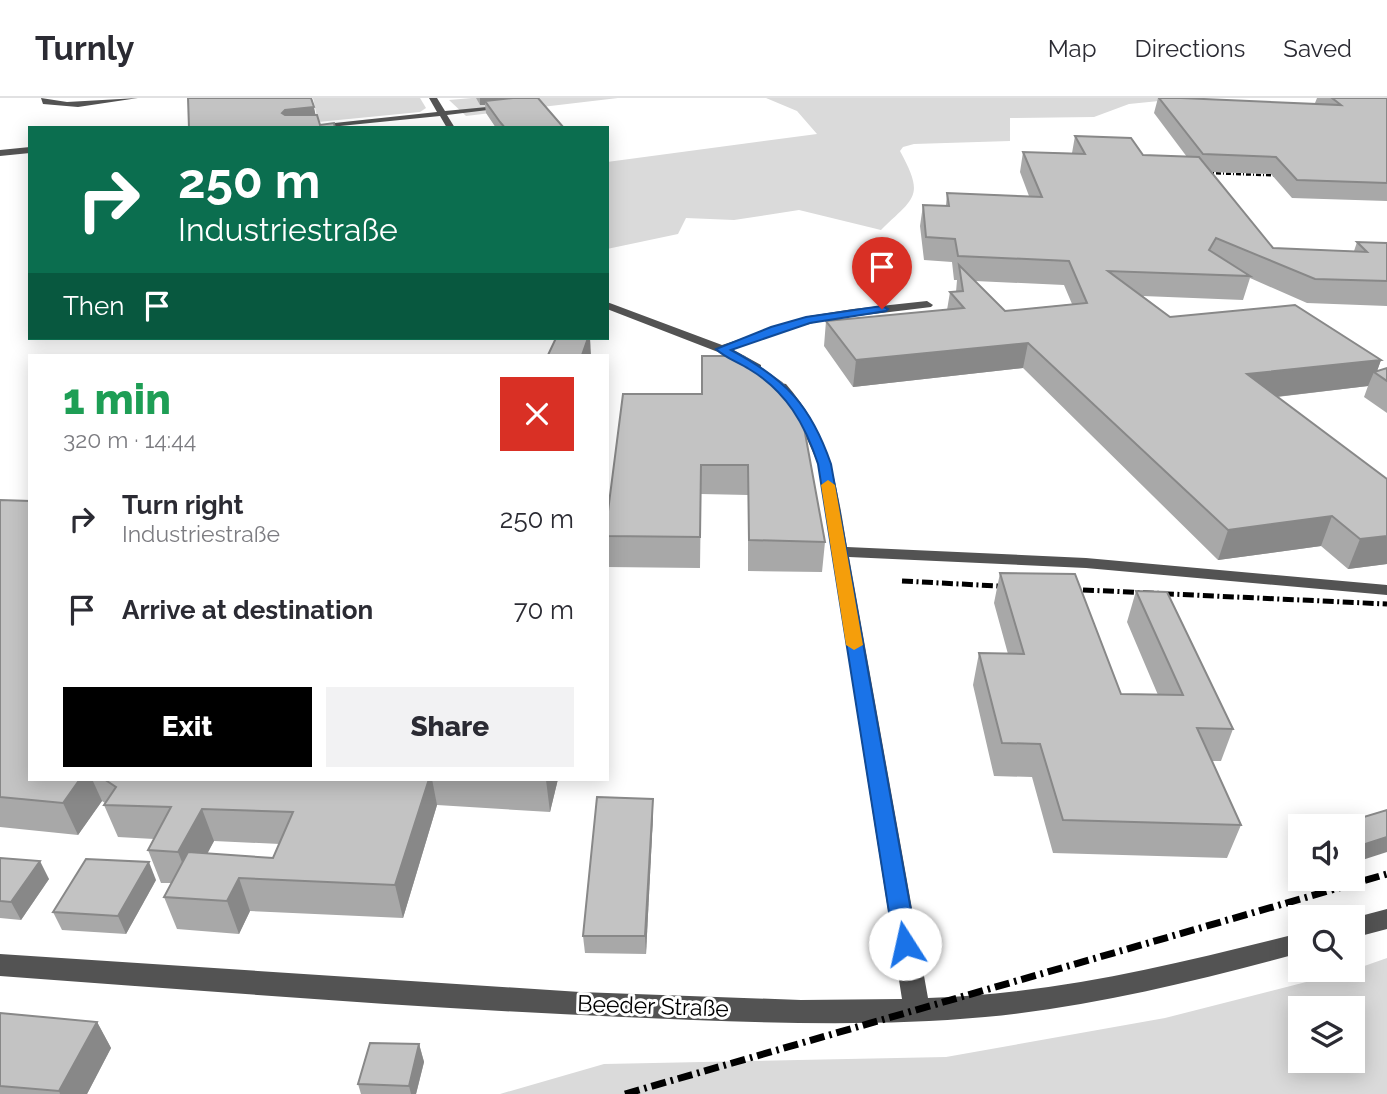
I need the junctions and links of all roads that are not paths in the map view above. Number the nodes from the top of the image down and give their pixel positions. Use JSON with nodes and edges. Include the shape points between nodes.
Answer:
{"nodes":[{"id":1,"x":45,"y":98,"type":"edge"},
{"id":2,"x":134,"y":98,"type":"edge"},
{"id":3,"x":433,"y":98,"type":"edge"},
{"id":4,"x":520,"y":106,"type":"edge"},
{"id":5,"x":443,"y":115,"type":"junction"},
{"id":6,"x":315,"y":126,"type":"edge"},
{"id":7,"x":450,"y":126,"type":"edge"},
{"id":8,"x":28,"y":150,"type":"edge"},
{"id":9,"x":0,"y":153,"type":"edge"},
{"id":10,"x":927,"y":305,"type":"dead end"},
{"id":11,"x":609,"y":306,"type":"edge"},
{"id":12,"x":722,"y":349,"type":"junction"},
{"id":13,"x":839,"y":552,"type":"junction"},
{"id":14,"x":1387,"y":590,"type":"edge"},
{"id":15,"x":1387,"y":919,"type":"edge"},
{"id":16,"x":1365,"y":925,"type":"edge"},
{"id":17,"x":1288,"y":946,"type":"edge"},
{"id":18,"x":0,"y":965,"type":"edge"},
{"id":19,"x":917,"y":1010,"type":"junction"}],
"edges":[{"from":1,"to":2,"type":"street","via":[[54,104],[69,104]]},
{"from":3,"to":5,"type":"street"},
{"from":4,"to":5,"type":"street"},
{"from":5,"to":6,"type":"street"},
{"from":5,"to":7,"type":"street"},
{"from":8,"to":9,"type":"street"},
{"from":10,"to":12,"type":"street","via":[[810,320]]},
{"from":11,"to":12,"type":"street"},
{"from":12,"to":13,"type":"street","via":[[776,383],[814,432],[825,464]]},
{"from":13,"to":14,"type":"street","via":[[1086,564]]},
{"from":13,"to":19,"type":"street"},
{"from":15,"to":16,"type":"street"},
{"from":17,"to":19,"type":"street","name":"Beeder Straße","via":[[1119,986],[1030,1001]]},
{"from":18,"to":19,"type":"street","name":"Beeder Straße","via":[[562,1003],[820,1012]]}]}
